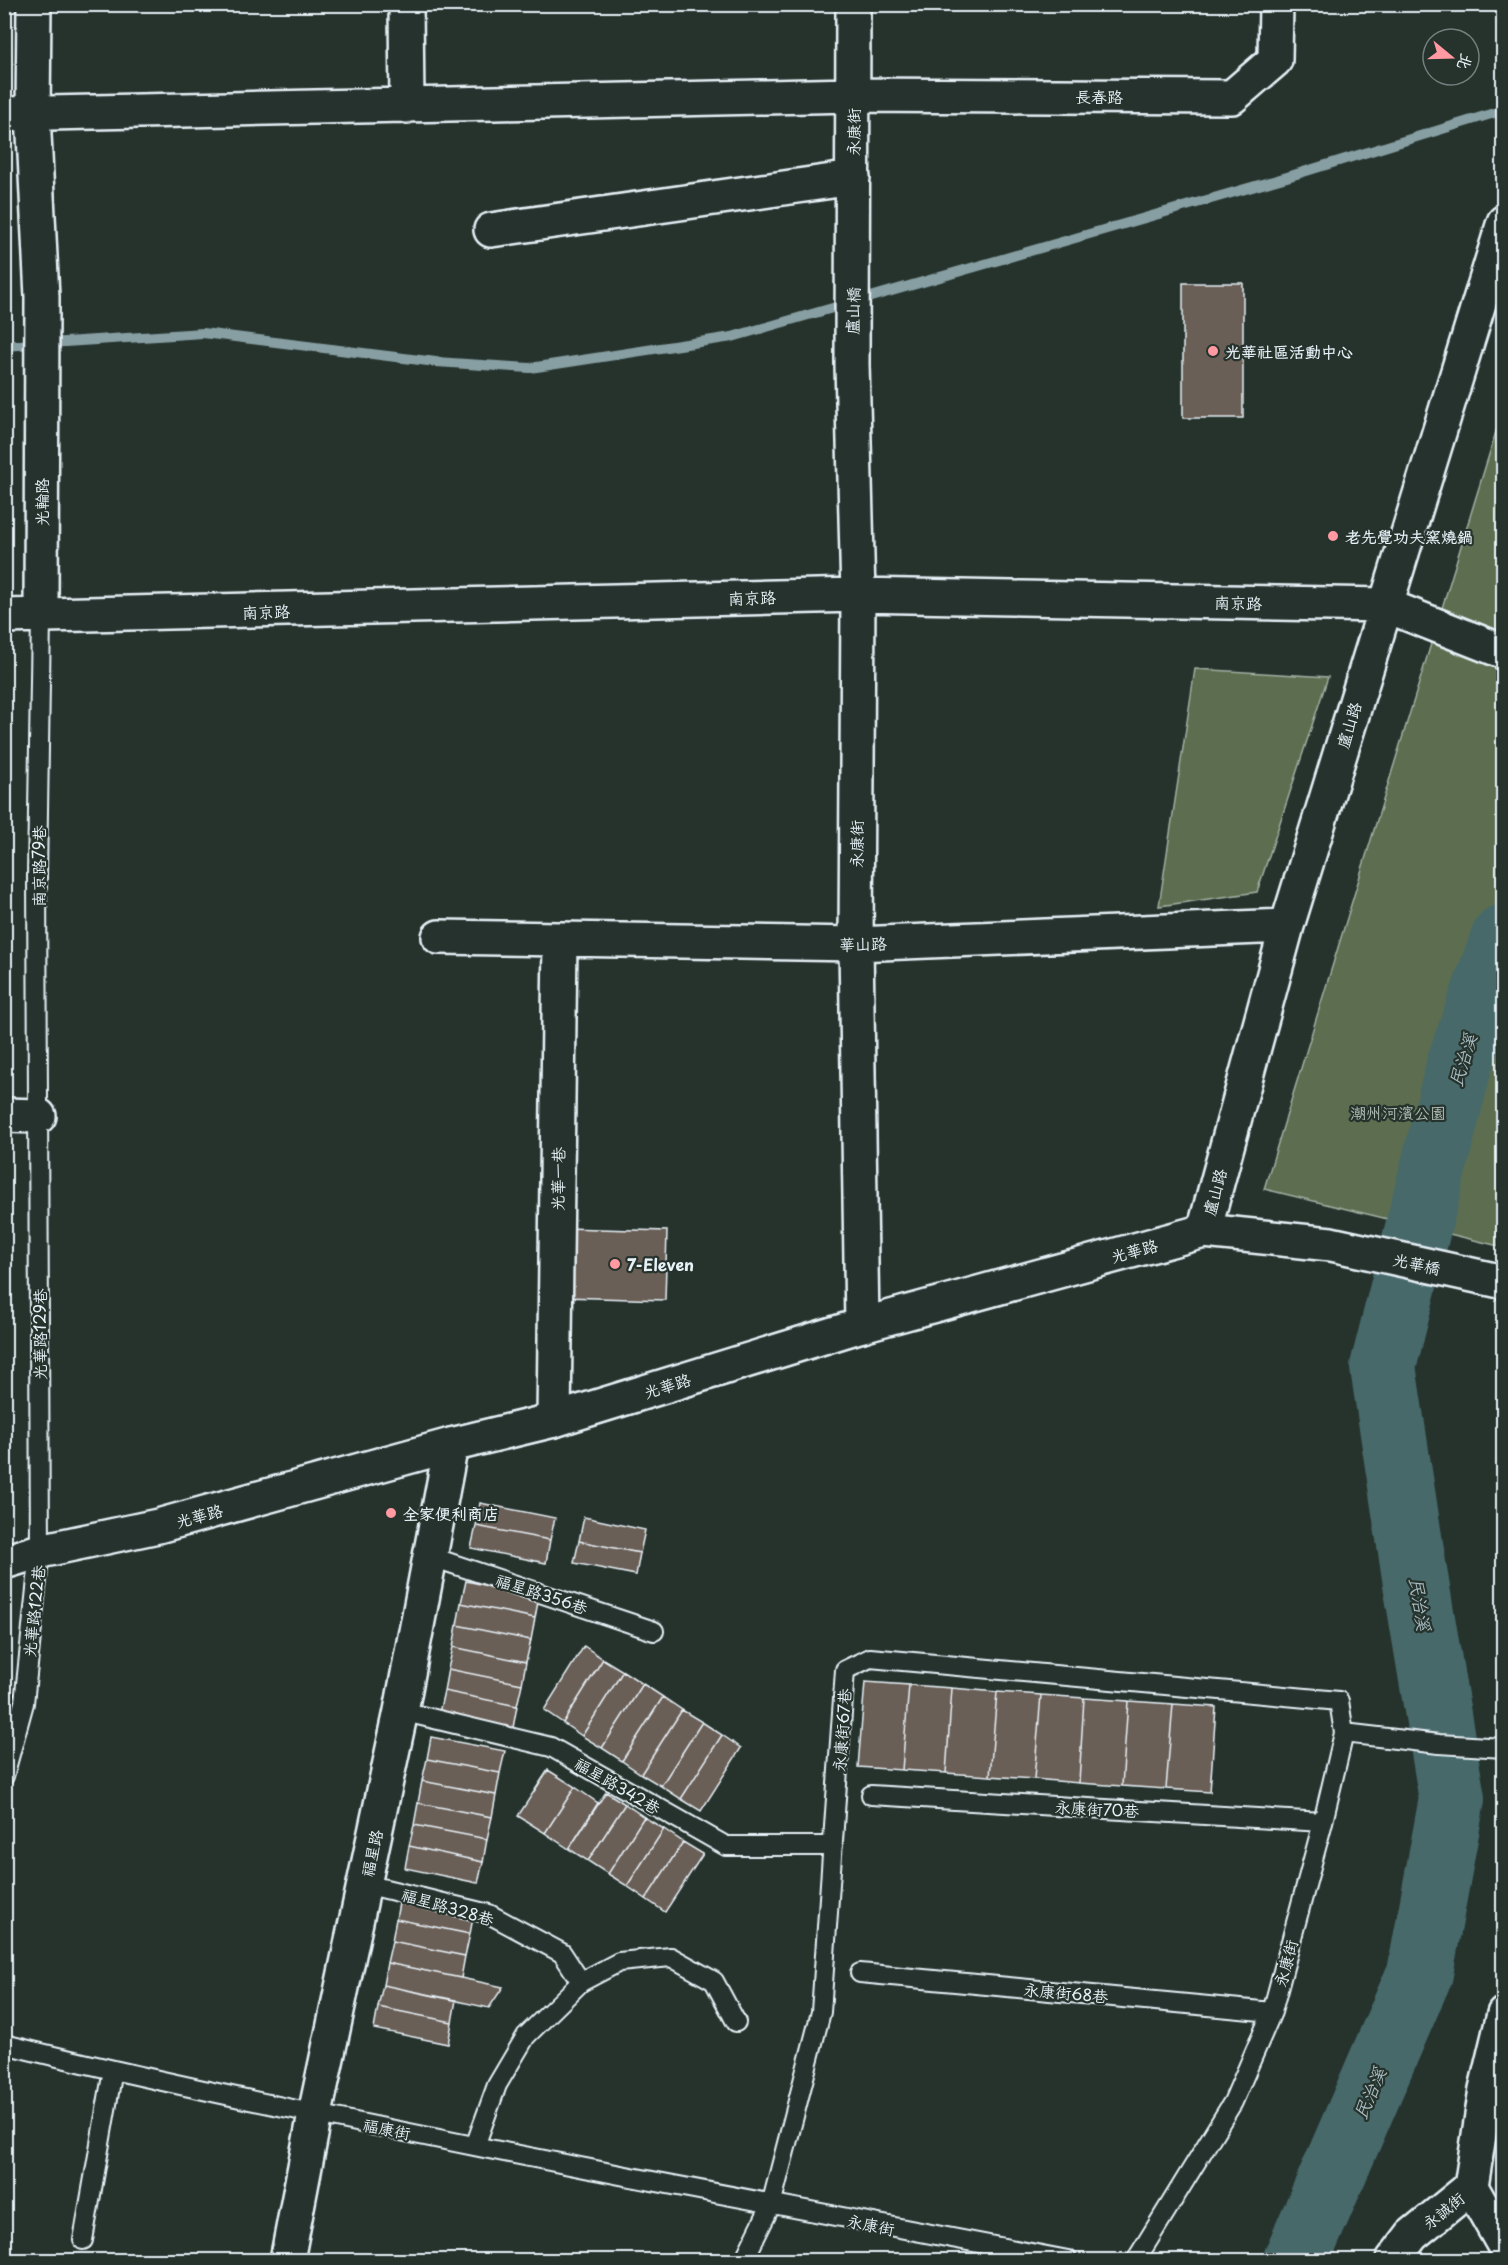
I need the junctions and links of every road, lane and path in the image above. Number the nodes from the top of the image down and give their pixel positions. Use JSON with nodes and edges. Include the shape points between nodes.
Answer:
{"nodes":[{"id":1,"x":34,"y":4,"type":"edge"},
{"id":2,"x":406,"y":4,"type":"edge"},
{"id":3,"x":853,"y":4,"type":"edge"},
{"id":4,"x":1276,"y":4,"type":"edge"},
{"id":5,"x":853,"y":95,"type":"junction"},
{"id":6,"x":407,"y":106,"type":"junction"},
{"id":7,"x":19,"y":114,"type":"edge"},
{"id":8,"x":853,"y":178,"type":"junction"},
{"id":9,"x":1503,"y":222,"type":"edge"},
{"id":10,"x":491,"y":230,"type":"dead end"},
{"id":11,"x":853,"y":259,"type":"joint"},
{"id":12,"x":852,"y":364,"type":"joint"},
{"id":13,"x":858,"y":595,"type":"junction"},
{"id":14,"x":1385,"y":604,"type":"junction"},
{"id":15,"x":4,"y":616,"type":"edge"},
{"id":16,"x":41,"y":617,"type":"junction"},
{"id":17,"x":1498,"y":649,"type":"edge"},
{"id":18,"x":1287,"y":926,"type":"junction"},
{"id":19,"x":439,"y":937,"type":"dead end"},
{"id":20,"x":560,"y":939,"type":"junction"},
{"id":21,"x":855,"y":944,"type":"junction"},
{"id":22,"x":4,"y":1115,"type":"edge"},
{"id":23,"x":39,"y":1116,"type":"junction"},
{"id":24,"x":1204,"y":1231,"type":"junction"},
{"id":25,"x":1331,"y":1244,"type":"joint"},
{"id":26,"x":1503,"y":1282,"type":"edge"},
{"id":27,"x":862,"y":1325,"type":"junction"},
{"id":28,"x":554,"y":1420,"type":"junction"},
{"id":29,"x":451,"y":1445,"type":"junction"},
{"id":30,"x":40,"y":1551,"type":"junction"},
{"id":31,"x":429,"y":1556,"type":"junction"},
{"id":32,"x":4,"y":1562,"type":"edge"},
{"id":33,"x":654,"y":1630,"type":"dead end"},
{"id":34,"x":401,"y":1711,"type":"junction"},
{"id":35,"x":1344,"y":1732,"type":"junction"},
{"id":36,"x":1503,"y":1748,"type":"edge"},
{"id":37,"x":4,"y":1776,"type":"edge"},
{"id":38,"x":871,"y":1795,"type":"dead end"},
{"id":39,"x":1323,"y":1822,"type":"junction"},
{"id":40,"x":833,"y":1846,"type":"junction"},
{"id":41,"x":365,"y":1884,"type":"junction"},
{"id":42,"x":860,"y":1972,"type":"dead end"},
{"id":43,"x":581,"y":1982,"type":"junction"},
{"id":44,"x":1272,"y":2012,"type":"junction"},
{"id":45,"x":1503,"y":2014,"type":"edge"},
{"id":46,"x":736,"y":2022,"type":"dead end"},
{"id":47,"x":4,"y":2044,"type":"edge"},
{"id":48,"x":112,"y":2070,"type":"junction"},
{"id":49,"x":315,"y":2114,"type":"junction"},
{"id":50,"x":475,"y":2146,"type":"junction"},
{"id":51,"x":1472,"y":2187,"type":"junction"},
{"id":52,"x":771,"y":2205,"type":"junction"},
{"id":53,"x":83,"y":2240,"type":"dead end"},
{"id":54,"x":1503,"y":2245,"type":"edge"},
{"id":55,"x":287,"y":2260,"type":"edge"},
{"id":56,"x":744,"y":2260,"type":"edge"},
{"id":57,"x":1068,"y":2260,"type":"edge"},
{"id":58,"x":1136,"y":2260,"type":"edge"},
{"id":59,"x":1393,"y":2260,"type":"edge"}],
"edges":[{"from":1,"to":7,"type":"street"},
{"from":2,"to":6,"type":"street"},
{"from":3,"to":5,"type":"street","name":"永康街"},
{"from":4,"to":5,"type":"street","name":"長春路","via":[[1275,60],[1232,97]]},
{"from":5,"to":6,"type":"street","name":"長春路"},
{"from":5,"to":8,"type":"street","name":"永康街"},
{"from":6,"to":7,"type":"street","name":"長春路"},
{"from":7,"to":16,"type":"street","name":"光輪路","via":[[42,297]]},
{"from":8,"to":10,"type":"street"},
{"from":8,"to":11,"type":"street","name":"永康街"},
{"from":9,"to":14,"type":"street","name":"盧山路"},
{"from":11,"to":12,"type":"street","name":"盧山橋"},
{"from":12,"to":13,"type":"street","name":"永康街"},
{"from":13,"to":14,"type":"street","name":"南京路"},
{"from":13,"to":16,"type":"street","name":"南京路"},
{"from":13,"to":21,"type":"street","name":"永康街"},
{"from":14,"to":17,"type":"street","name":"南京路"},
{"from":14,"to":18,"type":"street","name":"盧山路"},
{"from":15,"to":16,"type":"street","name":"南京路"},
{"from":16,"to":23,"type":"lane","name":"南京路79巷"},
{"from":18,"to":21,"type":"street","name":"華山路"},
{"from":18,"to":24,"type":"street","name":"盧山路"},
{"from":19,"to":20,"type":"street","name":"華山路"},
{"from":20,"to":21,"type":"street","name":"華山路"},
{"from":20,"to":28,"type":"street","name":"光華一巷"},
{"from":21,"to":27,"type":"street","name":"永康街"},
{"from":22,"to":23,"type":"street"},
{"from":23,"to":30,"type":"lane","name":"光華路129巷"},
{"from":24,"to":25,"type":"street","name":"光華路"},
{"from":24,"to":27,"type":"street","name":"光華路"},
{"from":25,"to":26,"type":"street","name":"光華橋"},
{"from":27,"to":28,"type":"street","name":"光華路"},
{"from":28,"to":29,"type":"street","name":"光華路"},
{"from":29,"to":30,"type":"street","name":"光華路","via":[[158,1526]]},
{"from":29,"to":31,"type":"street","name":"福星路"},
{"from":30,"to":32,"type":"street","name":"光華路"},
{"from":30,"to":37,"type":"lane","name":"光華路122巷","via":[[24,1703]]},
{"from":31,"to":33,"type":"lane","name":"福星路356巷"},
{"from":31,"to":34,"type":"street","name":"福星路"},
{"from":34,"to":40,"type":"lane","name":"福星路342巷","via":[[551,1747],[726,1846]]},
{"from":34,"to":41,"type":"street","name":"福星路"},
{"from":35,"to":36,"type":"lane"},
{"from":35,"to":39,"type":"lane","name":"永康街"},
{"from":35,"to":40,"type":"lane","name":"永康街67巷","via":[[1339,1701],[870,1658],[845,1670]]},
{"from":38,"to":39,"type":"lane","name":"永康街70巷"},
{"from":39,"to":44,"type":"lane","name":"永康街"},
{"from":40,"to":52,"type":"lane","name":"永康街67巷","via":[[821,2012]]},
{"from":41,"to":43,"type":"lane","name":"福星路328巷","via":[[489,1914],[562,1953]]},
{"from":41,"to":49,"type":"street","name":"福星路"},
{"from":42,"to":44,"type":"lane","name":"永康街68巷"},
{"from":43,"to":46,"type":"lane","via":[[619,1962],[671,1957],[714,1981]]},
{"from":43,"to":50,"type":"lane","via":[[526,2037],[497,2085]]},
{"from":44,"to":58,"type":"lane","name":"永康街","via":[[1233,2102]]},
{"from":45,"to":51,"type":"street","via":[[1486,2089]]},
{"from":47,"to":48,"type":"lane","name":"福康街"},
{"from":48,"to":49,"type":"lane","name":"福康街"},
{"from":48,"to":53,"type":"lane"},
{"from":49,"to":50,"type":"lane","name":"福康街"},
{"from":49,"to":55,"type":"street","name":"福星路"},
{"from":50,"to":52,"type":"lane","name":"福康街"},
{"from":51,"to":54,"type":"street"},
{"from":51,"to":59,"type":"street","name":"永誠街","via":[[1412,2235]]},
{"from":52,"to":56,"type":"lane"},
{"from":52,"to":57,"type":"lane","name":"永康街"}]}
